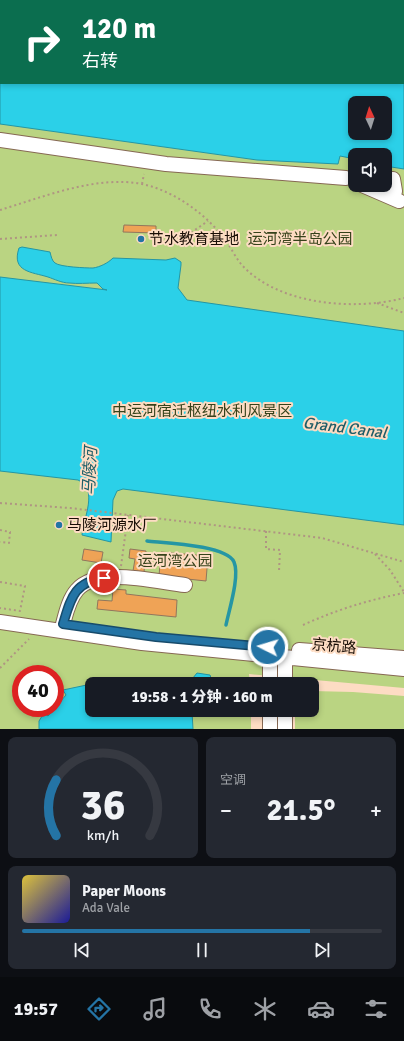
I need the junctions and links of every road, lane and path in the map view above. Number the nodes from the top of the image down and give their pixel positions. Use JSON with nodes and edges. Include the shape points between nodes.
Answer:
{"nodes":[{"id":1,"x":0,"y":140,"type":"edge"},
{"id":2,"x":348,"y":179,"type":"edge"},
{"id":3,"x":394,"y":179,"type":"edge"},
{"id":4,"x":378,"y":192,"type":"edge"},
{"id":5,"x":0,"y":210,"type":"edge"},
{"id":6,"x":208,"y":221,"type":"junction"},
{"id":7,"x":57,"y":235,"type":"dead end"},
{"id":8,"x":0,"y":239,"type":"edge"},
{"id":9,"x":167,"y":239,"type":"dead end"},
{"id":10,"x":404,"y":298,"type":"edge"},
{"id":11,"x":376,"y":302,"type":"junction"},
{"id":12,"x":404,"y":313,"type":"edge"},
{"id":13,"x":0,"y":503,"type":"edge"},
{"id":14,"x":128,"y":514,"type":"junction"},
{"id":15,"x":0,"y":530,"type":"edge"},
{"id":16,"x":266,"y":531,"type":"junction"},
{"id":17,"x":0,"y":542,"type":"edge"},
{"id":18,"x":374,"y":553,"type":"junction"},
{"id":19,"x":404,"y":562,"type":"edge"},
{"id":20,"x":279,"y":571,"type":"dead end"},
{"id":21,"x":120,"y":577,"type":"junction"},
{"id":22,"x":0,"y":582,"type":"edge"},
{"id":23,"x":185,"y":585,"type":"dead end"},
{"id":24,"x":404,"y":592,"type":"edge"},
{"id":25,"x":0,"y":608,"type":"edge"},
{"id":26,"x":0,"y":614,"type":"edge"},
{"id":27,"x":0,"y":622,"type":"edge"},
{"id":28,"x":63,"y":624,"type":"junction"},
{"id":29,"x":303,"y":625,"type":"dead end"},
{"id":30,"x":41,"y":628,"type":"junction"},
{"id":31,"x":277,"y":654,"type":"junction"},
{"id":32,"x":404,"y":658,"type":"edge"},
{"id":33,"x":0,"y":668,"type":"edge"},
{"id":34,"x":404,"y":669,"type":"edge"},
{"id":35,"x":272,"y":677,"type":"edge"},
{"id":36,"x":283,"y":677,"type":"edge"},
{"id":37,"x":270,"y":717,"type":"edge"},
{"id":38,"x":285,"y":717,"type":"edge"},
{"id":39,"x":270,"y":729,"type":"edge"},
{"id":40,"x":285,"y":729,"type":"edge"}],
"edges":[{"from":1,"to":2,"type":"street","via":[[166,164]]},
{"from":3,"to":4,"type":"street","via":[[396,200]]},
{"from":5,"to":6,"type":"path","via":[[60,191],[125,183],[142,184],[161,191],[183,202]]},
{"from":6,"to":9,"type":"path","via":[[189,234]]},
{"from":6,"to":11,"type":"path","via":[[241,263],[276,289],[309,300]]},
{"from":7,"to":8,"type":"path"},
{"from":10,"to":11,"type":"path"},
{"from":11,"to":12,"type":"path"},
{"from":13,"to":14,"type":"path"},
{"from":14,"to":16,"type":"path"},
{"from":14,"to":21,"type":"path"},
{"from":15,"to":17,"type":"path","via":[[10,532],[9,543]]},
{"from":16,"to":18,"type":"path","via":[[322,538]]},
{"from":16,"to":20,"type":"path","via":[[266,549],[280,550]]},
{"from":18,"to":19,"type":"path"},
{"from":18,"to":24,"type":"path","via":[[390,570]]},
{"from":21,"to":23,"type":"street"},
{"from":21,"to":28,"type":"street","via":[[92,580],[83,584],[70,603]]},
{"from":22,"to":25,"type":"path","via":[[25,586],[20,611]]},
{"from":24,"to":29,"type":"path","via":[[361,602]]},
{"from":26,"to":28,"type":"street","name":"京杭路"},
{"from":27,"to":30,"type":"street","name":"京杭路"},
{"from":28,"to":31,"type":"street","name":"京杭路"},
{"from":30,"to":31,"type":"street","name":"京杭路","via":[[142,643]]},
{"from":30,"to":33,"type":"path"},
{"from":31,"to":32,"type":"street","name":"京杭路"},
{"from":31,"to":34,"type":"street","name":"京杭路"},
{"from":31,"to":35,"type":"street"},
{"from":31,"to":36,"type":"street"},
{"from":37,"to":39,"type":"street"},
{"from":38,"to":40,"type":"street"}]}
